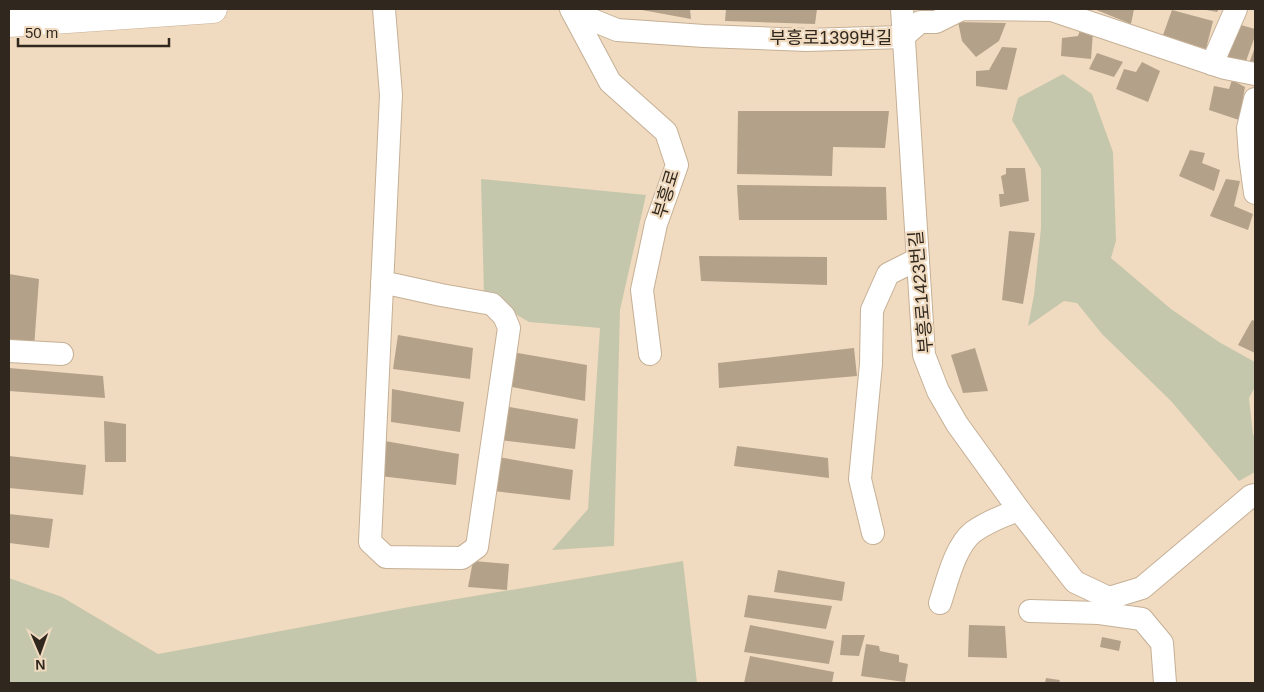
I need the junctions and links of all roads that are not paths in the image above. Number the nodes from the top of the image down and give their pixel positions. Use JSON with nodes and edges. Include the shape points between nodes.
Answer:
{"nodes":[{"id":1,"x":209,"y":9,"type":"edge"},
{"id":2,"x":384,"y":9,"type":"edge"},
{"id":3,"x":571,"y":9,"type":"edge"},
{"id":4,"x":902,"y":9,"type":"edge"},
{"id":5,"x":1236,"y":9,"type":"edge"},
{"id":6,"x":9,"y":23,"type":"edge"},
{"id":7,"x":903,"y":37,"type":"junction"},
{"id":8,"x":1212,"y":64,"type":"junction"},
{"id":9,"x":1255,"y":74,"type":"edge"},
{"id":10,"x":1255,"y":99,"type":"edge"},
{"id":11,"x":1255,"y":193,"type":"edge"},
{"id":12,"x":918,"y":260,"type":"junction"},
{"id":13,"x":382,"y":282,"type":"junction"},
{"id":14,"x":9,"y":351,"type":"edge"},
{"id":15,"x":62,"y":354,"type":"dead end"},
{"id":16,"x":650,"y":354,"type":"dead end"},
{"id":17,"x":1255,"y":495,"type":"edge"},
{"id":18,"x":1019,"y":510,"type":"junction"},
{"id":19,"x":873,"y":533,"type":"dead end"},
{"id":20,"x":940,"y":603,"type":"dead end"},
{"id":21,"x":1104,"y":606,"type":"junction"},
{"id":22,"x":1030,"y":612,"type":"dead end"},
{"id":23,"x":1165,"y":683,"type":"edge"}],
"edges":[{"from":1,"to":6,"type":"main road"},
{"from":2,"to":13,"type":"street","via":[[391,95]]},
{"from":3,"to":7,"type":"street","name":"부흥로1399번길","via":[[617,30],[807,40]]},
{"from":3,"to":16,"type":"street","name":"부흥로","via":[[610,82],[666,132],[677,165],[656,224],[642,290]]},
{"from":4,"to":7,"type":"street","name":"부흥로1423번길"},
{"from":5,"to":8,"type":"street"},
{"from":7,"to":8,"type":"street","name":"부흥로1399번길","via":[[920,22],[936,22],[962,10],[1052,10]]},
{"from":7,"to":12,"type":"street","name":"부흥로1423번길"},
{"from":8,"to":9,"type":"street","name":"부흥로1399번길"},
{"from":10,"to":11,"type":"street","via":[[1248,128]]},
{"from":12,"to":18,"type":"street","name":"부흥로1423번길","via":[[924,355],[938,391],[957,424]]},
{"from":12,"to":19,"type":"street","via":[[888,274],[872,310],[871,364],[860,479]]},
{"from":13,"to":13,"type":"street","via":[[492,304],[504,316],[509,328],[477,547],[462,558],[386,557],[370,542]]},
{"from":14,"to":15,"type":"street"},
{"from":17,"to":21,"type":"street","via":[[1142,588]]},
{"from":18,"to":20,"type":"street","via":[[995,518],[971,533],[951,566]]},
{"from":18,"to":21,"type":"street","name":"부흥로1423번길","via":[[1075,582]]},
{"from":21,"to":22,"type":"street"},
{"from":21,"to":23,"type":"street","via":[[1142,619],[1162,643]]}]}
